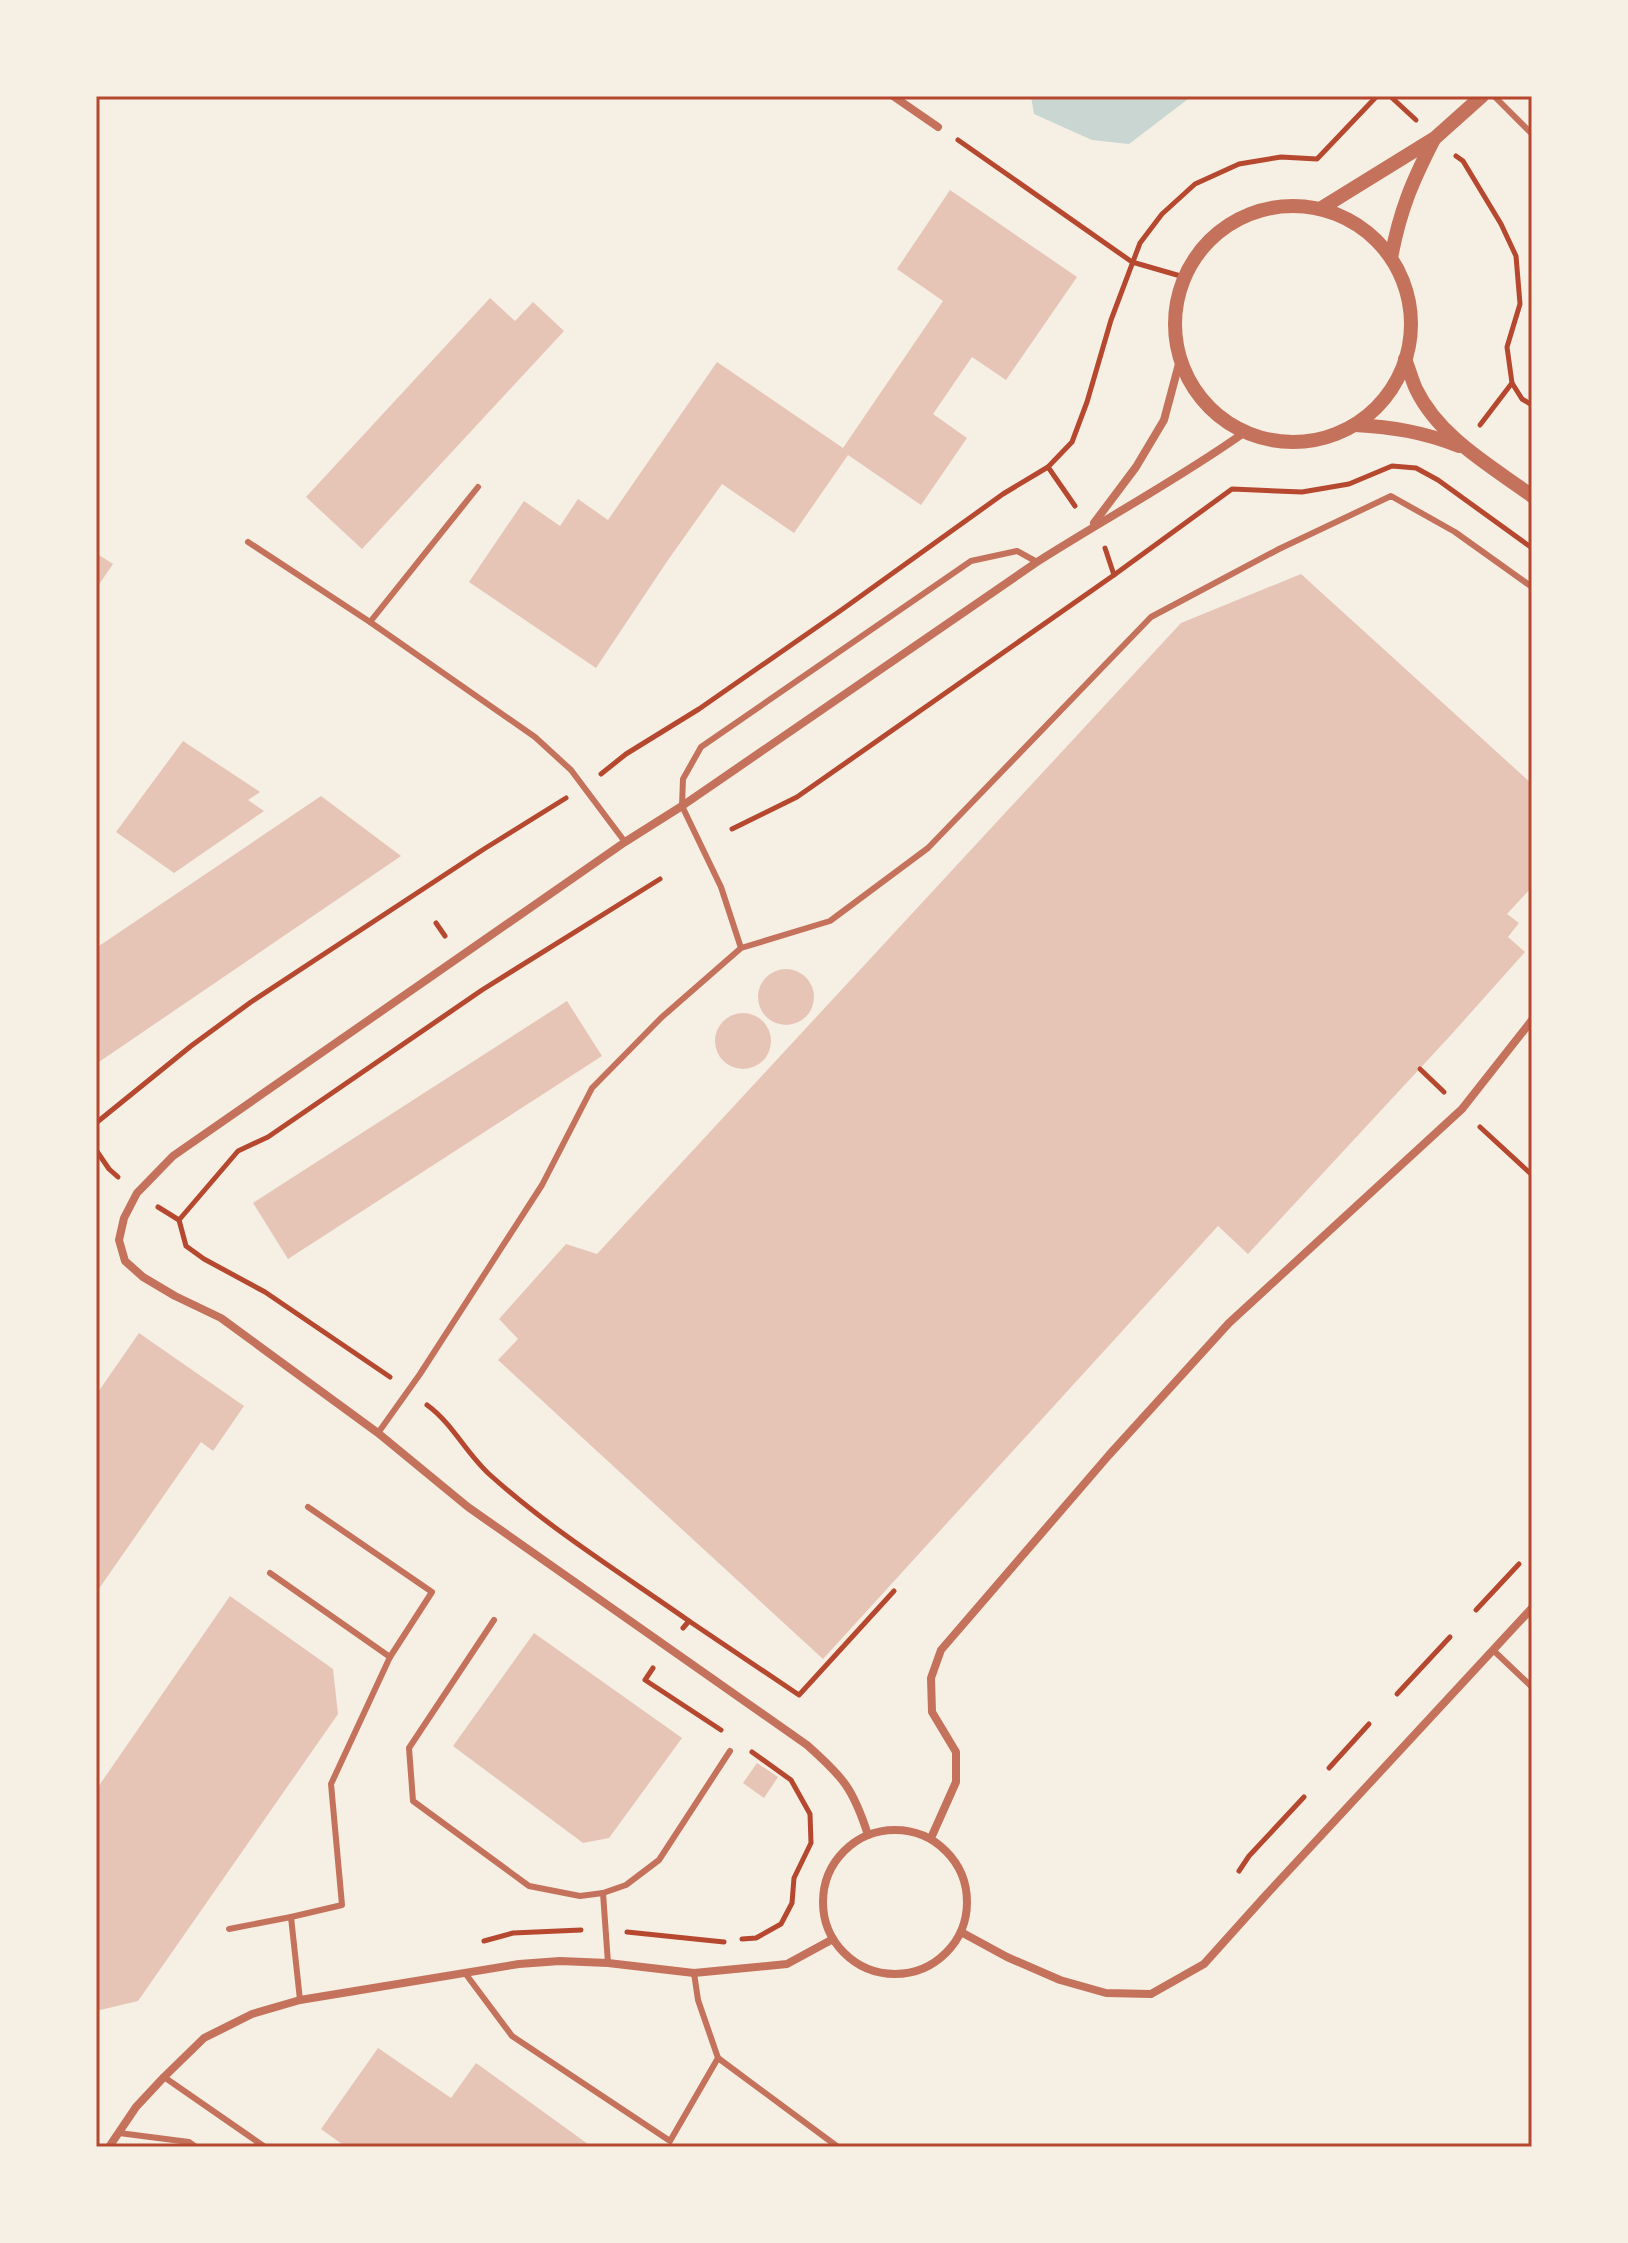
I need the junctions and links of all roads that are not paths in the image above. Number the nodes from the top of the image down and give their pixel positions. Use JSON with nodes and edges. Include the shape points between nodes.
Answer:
{"nodes":[{"id":1,"x":893,"y":96,"type":"edge"},
{"id":2,"x":1482,"y":96,"type":"edge"},
{"id":3,"x":1494,"y":96,"type":"edge"},
{"id":4,"x":938,"y":127,"type":"road end"},
{"id":5,"x":1532,"y":134,"type":"edge"},
{"id":6,"x":1435,"y":138,"type":"junction"},
{"id":7,"x":1320,"y":209,"type":"junction"},
{"id":8,"x":1391,"y":258,"type":"junction"},
{"id":9,"x":1405,"y":359,"type":"junction"},
{"id":10,"x":1180,"y":360,"type":"junction"},
{"id":11,"x":1355,"y":425,"type":"junction"},
{"id":12,"x":1245,"y":432,"type":"junction"},
{"id":13,"x":1464,"y":447,"type":"junction"},
{"id":14,"x":478,"y":487,"type":"dead end"},
{"id":15,"x":1532,"y":496,"type":"edge"},
{"id":16,"x":1090,"y":528,"type":"junction"},
{"id":17,"x":248,"y":542,"type":"dead end"},
{"id":18,"x":1037,"y":562,"type":"junction"},
{"id":19,"x":1532,"y":587,"type":"edge"},
{"id":20,"x":370,"y":622,"type":"junction"},
{"id":21,"x":682,"y":806,"type":"junction"},
{"id":22,"x":625,"y":842,"type":"junction"},
{"id":23,"x":741,"y":948,"type":"junction"},
{"id":24,"x":1532,"y":1020,"type":"edge"},
{"id":25,"x":378,"y":1433,"type":"junction"},
{"id":26,"x":308,"y":1507,"type":"dead end"},
{"id":27,"x":270,"y":1573,"type":"dead end"},
{"id":28,"x":1532,"y":1608,"type":"edge"},
{"id":29,"x":494,"y":1620,"type":"dead end"},
{"id":30,"x":1493,"y":1650,"type":"junction"},
{"id":31,"x":390,"y":1657,"type":"junction"},
{"id":32,"x":1532,"y":1687,"type":"edge"},
{"id":33,"x":730,"y":1751,"type":"dead end"},
{"id":34,"x":868,"y":1835,"type":"junction"},
{"id":35,"x":931,"y":1838,"type":"junction"},
{"id":36,"x":603,"y":1893,"type":"junction"},
{"id":37,"x":291,"y":1917,"type":"junction"},
{"id":38,"x":229,"y":1929,"type":"dead end"},
{"id":39,"x":961,"y":1932,"type":"junction"},
{"id":40,"x":833,"y":1939,"type":"junction"},
{"id":41,"x":608,"y":1963,"type":"junction"},
{"id":42,"x":465,"y":1973,"type":"junction"},
{"id":43,"x":694,"y":1973,"type":"junction"},
{"id":44,"x":300,"y":2000,"type":"junction"},
{"id":45,"x":718,"y":2058,"type":"junction"},
{"id":46,"x":164,"y":2077,"type":"junction"},
{"id":47,"x":119,"y":2133,"type":"junction"},
{"id":48,"x":668,"y":2144,"type":"edge"},
{"id":49,"x":109,"y":2147,"type":"edge"},
{"id":50,"x":196,"y":2147,"type":"edge"},
{"id":51,"x":265,"y":2147,"type":"edge"},
{"id":52,"x":838,"y":2147,"type":"edge"}],
"edges":[{"from":1,"to":4,"type":"street"},
{"from":2,"to":6,"type":"street"},
{"from":3,"to":5,"type":"lane"},
{"from":6,"to":7,"type":"street"},
{"from":6,"to":8,"type":"street","via":[[1411,183]]},
{"from":7,"to":8,"type":"street","via":[[1372,235]]},
{"from":7,"to":10,"type":"street","via":[[1287,206],[1255,211],[1201,249],[1176,304]]},
{"from":8,"to":9,"type":"street","via":[[1406,290],[1411,324]]},
{"from":9,"to":11,"type":"street","via":[[1394,385]]},
{"from":9,"to":13,"type":"street","via":[[1417,391]]},
{"from":10,"to":12,"type":"street","via":[[1205,403]]},
{"from":10,"to":16,"type":"street","via":[[1164,420]]},
{"from":11,"to":12,"type":"street","via":[[1301,442]]},
{"from":11,"to":13,"type":"street","via":[[1406,430]]},
{"from":12,"to":16,"type":"street"},
{"from":13,"to":15,"type":"street"},
{"from":14,"to":20,"type":"lane"},
{"from":16,"to":18,"type":"street"},
{"from":17,"to":20,"type":"lane"},
{"from":18,"to":21,"type":"street"},
{"from":18,"to":21,"type":"lane","via":[[1017,551],[971,561],[701,747],[683,779]]},
{"from":19,"to":23,"type":"lane","via":[[1455,532],[1391,496],[1151,617],[928,848],[830,921]]},
{"from":20,"to":22,"type":"lane","via":[[535,737],[571,770]]},
{"from":21,"to":22,"type":"street"},
{"from":21,"to":23,"type":"lane","via":[[721,887]]},
{"from":22,"to":25,"type":"street","via":[[173,1156],[137,1193],[124,1218],[119,1240],[125,1261],[143,1277],[221,1318]]},
{"from":23,"to":25,"type":"lane","via":[[592,1088],[542,1185]]},
{"from":24,"to":35,"type":"street","via":[[1462,1109],[1229,1323],[941,1650],[931,1678],[932,1712],[956,1752],[956,1782]]},
{"from":25,"to":34,"type":"street","via":[[468,1507],[807,1745],[848,1786]]},
{"from":26,"to":31,"type":"lane","via":[[432,1592]]},
{"from":27,"to":31,"type":"lane"},
{"from":28,"to":30,"type":"street"},
{"from":29,"to":36,"type":"lane","via":[[409,1748],[413,1801],[529,1886],[580,1896]]},
{"from":30,"to":32,"type":"lane"},
{"from":30,"to":39,"type":"street","via":[[1204,1964],[1151,1994],[1106,1993],[1060,1980]]},
{"from":31,"to":37,"type":"lane","via":[[331,1784],[342,1905]]},
{"from":33,"to":36,"type":"lane","via":[[659,1860],[626,1885]]},
{"from":34,"to":35,"type":"street","via":[[889,1829]]},
{"from":34,"to":40,"type":"street","via":[[850,1845],[826,1879],[825,1920]]},
{"from":35,"to":39,"type":"street","via":[[961,1869],[968,1912]]},
{"from":36,"to":41,"type":"lane"},
{"from":37,"to":38,"type":"lane"},
{"from":37,"to":44,"type":"lane"},
{"from":39,"to":40,"type":"street","via":[[949,1951],[910,1973],[866,1968]]},
{"from":40,"to":43,"type":"street","via":[[787,1964]]},
{"from":41,"to":42,"type":"street","via":[[560,1961]]},
{"from":41,"to":43,"type":"street"},
{"from":42,"to":44,"type":"street"},
{"from":42,"to":48,"type":"lane","via":[[512,2036]]},
{"from":43,"to":45,"type":"lane"},
{"from":44,"to":46,"type":"street","via":[[252,2014],[204,2038]]},
{"from":45,"to":48,"type":"lane"},
{"from":45,"to":52,"type":"lane"},
{"from":46,"to":47,"type":"street"},
{"from":46,"to":51,"type":"lane"},
{"from":47,"to":49,"type":"street"},
{"from":47,"to":50,"type":"lane"}]}
